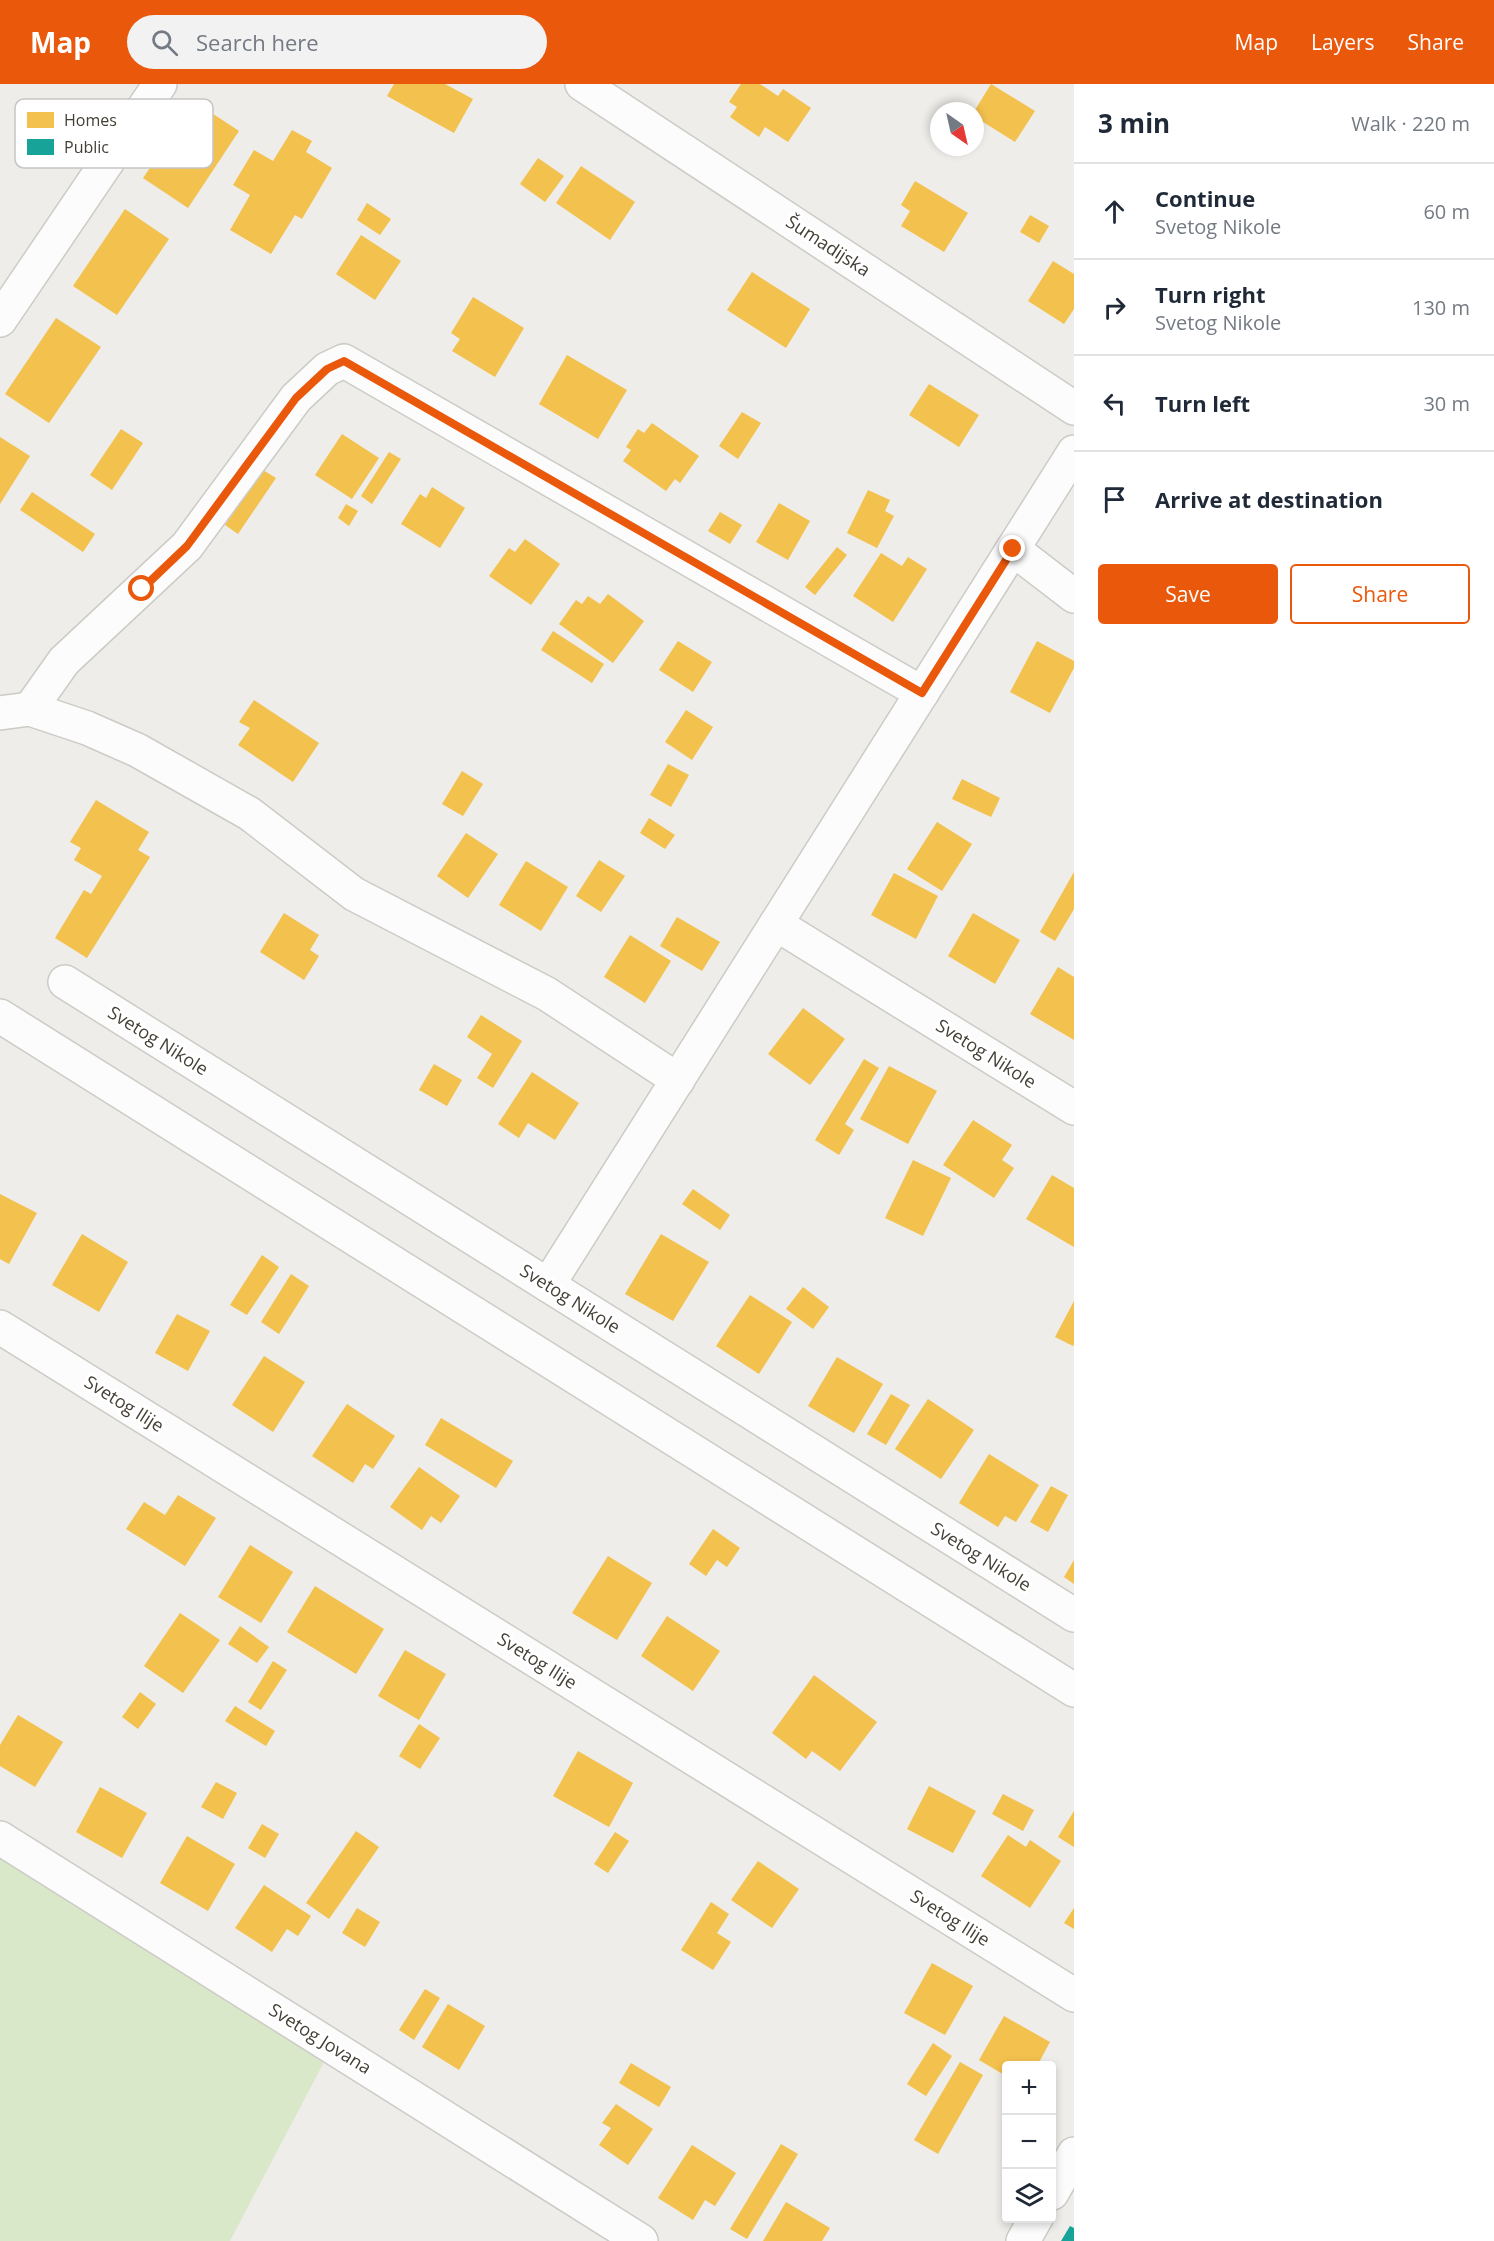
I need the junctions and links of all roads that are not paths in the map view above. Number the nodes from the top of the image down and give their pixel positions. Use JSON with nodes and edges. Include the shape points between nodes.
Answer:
{"nodes":[{"id":1,"x":160,"y":84,"type":"edge"},
{"id":2,"x":582,"y":84,"type":"edge"},
{"id":3,"x":150,"y":99,"type":"edge"},
{"id":4,"x":103,"y":168,"type":"edge"},
{"id":5,"x":0,"y":320,"type":"edge"},
{"id":6,"x":1074,"y":408,"type":"edge"},
{"id":7,"x":1074,"y":452,"type":"edge"},
{"id":8,"x":1013,"y":549,"type":"junction"},
{"id":9,"x":1074,"y":596,"type":"edge"},
{"id":10,"x":922,"y":693,"type":"junction"},
{"id":11,"x":15,"y":711,"type":"edge"},
{"id":12,"x":776,"y":924,"type":"junction"},
{"id":13,"x":65,"y":982,"type":"dead end"},
{"id":14,"x":0,"y":1016,"type":"edge"},
{"id":15,"x":678,"y":1080,"type":"junction"},
{"id":16,"x":1074,"y":1108,"type":"edge"},
{"id":17,"x":548,"y":1285,"type":"junction"},
{"id":18,"x":0,"y":1327,"type":"edge"},
{"id":19,"x":1074,"y":1615,"type":"edge"},
{"id":20,"x":1074,"y":1690,"type":"edge"},
{"id":21,"x":0,"y":1838,"type":"edge"},
{"id":22,"x":1074,"y":1995,"type":"edge"},
{"id":23,"x":1074,"y":2154,"type":"edge"},
{"id":24,"x":1056,"y":2186,"type":"edge"},
{"id":25,"x":1033,"y":2223,"type":"edge"},
{"id":26,"x":641,"y":2241,"type":"edge"},
{"id":27,"x":1023,"y":2241,"type":"edge"}],
"edges":[{"from":1,"to":3,"type":"street"},
{"from":2,"to":6,"type":"street","name":"Šumadijska"},
{"from":4,"to":5,"type":"street"},
{"from":7,"to":8,"type":"street"},
{"from":8,"to":9,"type":"street"},
{"from":8,"to":10,"type":"street"},
{"from":10,"to":11,"type":"street","via":[[344,361],[327,369],[296,398],[187,546]]},
{"from":10,"to":12,"type":"street"},
{"from":11,"to":15,"type":"street","via":[[87,728],[168,767],[250,814],[354,894],[548,994]]},
{"from":12,"to":15,"type":"street"},
{"from":12,"to":16,"type":"street","name":"Svetog Nikole"},
{"from":13,"to":17,"type":"street","name":"Svetog Nikole"},
{"from":14,"to":20,"type":"street"},
{"from":15,"to":17,"type":"street"},
{"from":17,"to":19,"type":"street","name":"Svetog Nikole"},
{"from":18,"to":22,"type":"street","name":"Svetog Ilije"},
{"from":21,"to":26,"type":"street","name":"Svetog Jovana"},
{"from":23,"to":24,"type":"street"},
{"from":25,"to":27,"type":"street"}]}
